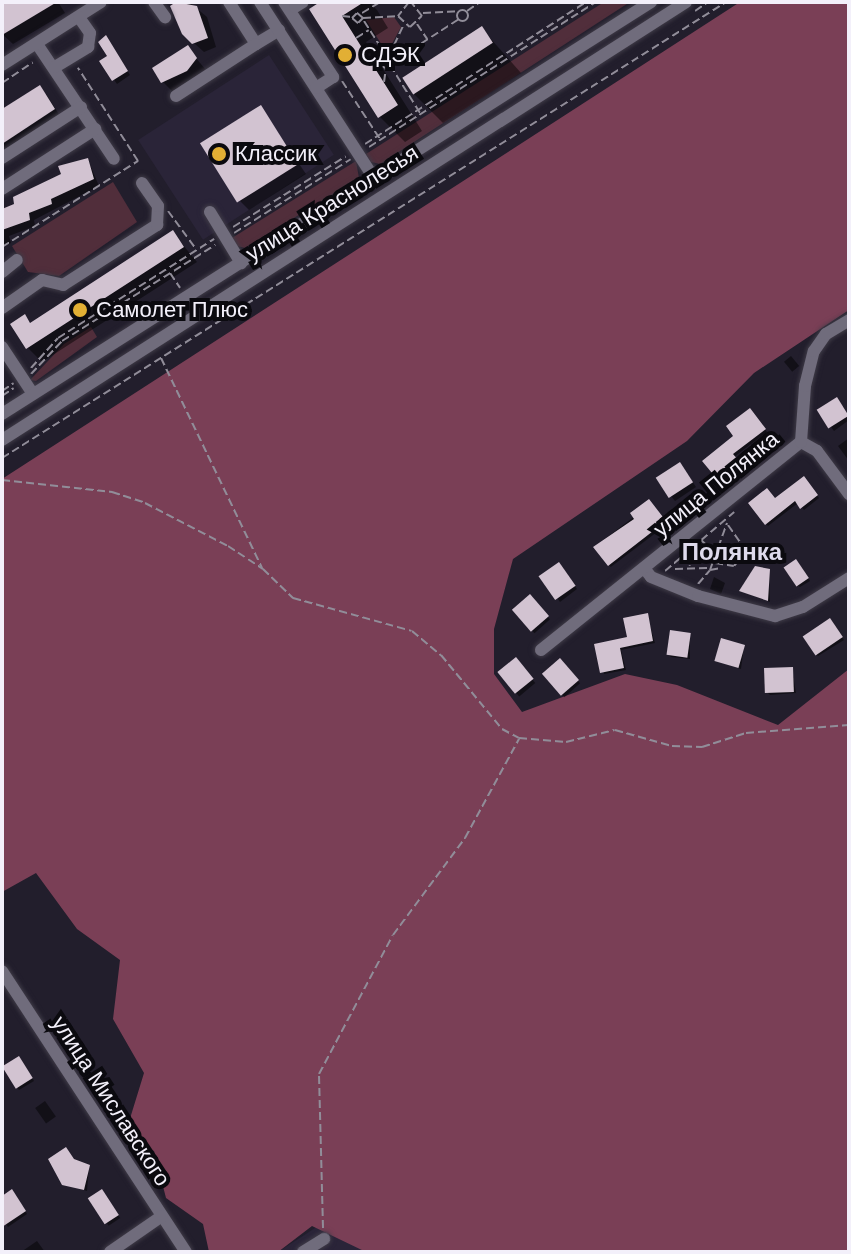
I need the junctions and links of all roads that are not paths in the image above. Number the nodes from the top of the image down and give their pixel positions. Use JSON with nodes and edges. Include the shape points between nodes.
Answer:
{"nodes":[{"id":1,"x":101,"y":2,"type":"edge"},
{"id":2,"x":154,"y":2,"type":"edge"},
{"id":3,"x":229,"y":2,"type":"edge"},
{"id":4,"x":260,"y":2,"type":"edge"},
{"id":5,"x":651,"y":2,"type":"edge"},
{"id":6,"x":686,"y":2,"type":"edge"},
{"id":7,"x":294,"y":4,"type":"edge"},
{"id":8,"x":79,"y":17,"type":"junction"},
{"id":9,"x":165,"y":17,"type":"dead end"},
{"id":10,"x":279,"y":30,"type":"junction"},
{"id":11,"x":256,"y":44,"type":"junction"},
{"id":12,"x":41,"y":49,"type":"junction"},
{"id":13,"x":3,"y":63,"type":"edge"},
{"id":14,"x":55,"y":67,"type":"junction"},
{"id":15,"x":316,"y":88,"type":"junction"},
{"id":16,"x":176,"y":96,"type":"dead end"},
{"id":17,"x":81,"y":107,"type":"junction"},
{"id":18,"x":95,"y":129,"type":"junction"},
{"id":19,"x":2,"y":158,"type":"edge"},
{"id":20,"x":114,"y":159,"type":"dead end"},
{"id":21,"x":374,"y":178,"type":"junction"},
{"id":22,"x":142,"y":183,"type":"dead end"},
{"id":23,"x":2,"y":189,"type":"edge"},
{"id":24,"x":210,"y":212,"type":"dead end"},
{"id":25,"x":17,"y":260,"type":"dead end"},
{"id":26,"x":241,"y":263,"type":"junction"},
{"id":27,"x":2,"y":272,"type":"edge"},
{"id":28,"x":2,"y":308,"type":"edge"},
{"id":29,"x":849,"y":320,"type":"edge"},
{"id":30,"x":3,"y":349,"type":"edge"},
{"id":31,"x":33,"y":394,"type":"junction"},
{"id":32,"x":2,"y":414,"type":"edge"},
{"id":33,"x":2,"y":440,"type":"edge"},
{"id":34,"x":801,"y":442,"type":"junction"},
{"id":35,"x":849,"y":494,"type":"edge"},
{"id":36,"x":644,"y":568,"type":"junction"},
{"id":37,"x":849,"y":578,"type":"edge"},
{"id":38,"x":541,"y":650,"type":"dead end"},
{"id":39,"x":2,"y":971,"type":"edge"},
{"id":40,"x":162,"y":1216,"type":"junction"},
{"id":41,"x":324,"y":1239,"type":"road end"},
{"id":42,"x":110,"y":1252,"type":"edge"},
{"id":43,"x":186,"y":1252,"type":"edge"},
{"id":44,"x":303,"y":1252,"type":"edge"}],
"edges":[{"from":1,"to":8,"type":"street"},
{"from":2,"to":9,"type":"street"},
{"from":3,"to":11,"type":"street"},
{"from":4,"to":10,"type":"street"},
{"from":5,"to":21,"type":"street","name":"улица Краснолесья"},
{"from":6,"to":33,"type":"street","name":"улица Краснолесья"},
{"from":7,"to":15,"type":"street","via":[[333,77]]},
{"from":8,"to":12,"type":"street"},
{"from":8,"to":14,"type":"street","via":[[90,33],[88,47]]},
{"from":10,"to":11,"type":"street"},
{"from":10,"to":15,"type":"street"},
{"from":11,"to":16,"type":"street"},
{"from":12,"to":13,"type":"street"},
{"from":12,"to":14,"type":"street"},
{"from":14,"to":17,"type":"street"},
{"from":15,"to":21,"type":"street"},
{"from":17,"to":18,"type":"street"},
{"from":17,"to":19,"type":"street"},
{"from":18,"to":20,"type":"street"},
{"from":18,"to":23,"type":"street"},
{"from":21,"to":26,"type":"street","name":"улица Краснолесья"},
{"from":22,"to":28,"type":"street","via":[[158,206],[157,225],[63,285],[42,280]]},
{"from":24,"to":26,"type":"street"},
{"from":25,"to":27,"type":"street"},
{"from":26,"to":31,"type":"street","name":"улица Краснолесья"},
{"from":29,"to":34,"type":"street","name":"улица Полянка","via":[[826,334],[807,371]]},
{"from":30,"to":31,"type":"street"},
{"from":31,"to":32,"type":"street","name":"улица Краснолесья"},
{"from":34,"to":35,"type":"street","via":[[817,451]]},
{"from":34,"to":36,"type":"street","name":"улица Полянка"},
{"from":36,"to":37,"type":"street","via":[[651,577],[698,596],[775,616],[787,615]]},
{"from":36,"to":38,"type":"street","name":"улица Полянка"},
{"from":39,"to":40,"type":"street","name":"улица Миславского"},
{"from":40,"to":42,"type":"street"},
{"from":40,"to":43,"type":"street","name":"улица Миславского"},
{"from":41,"to":44,"type":"street"}]}
